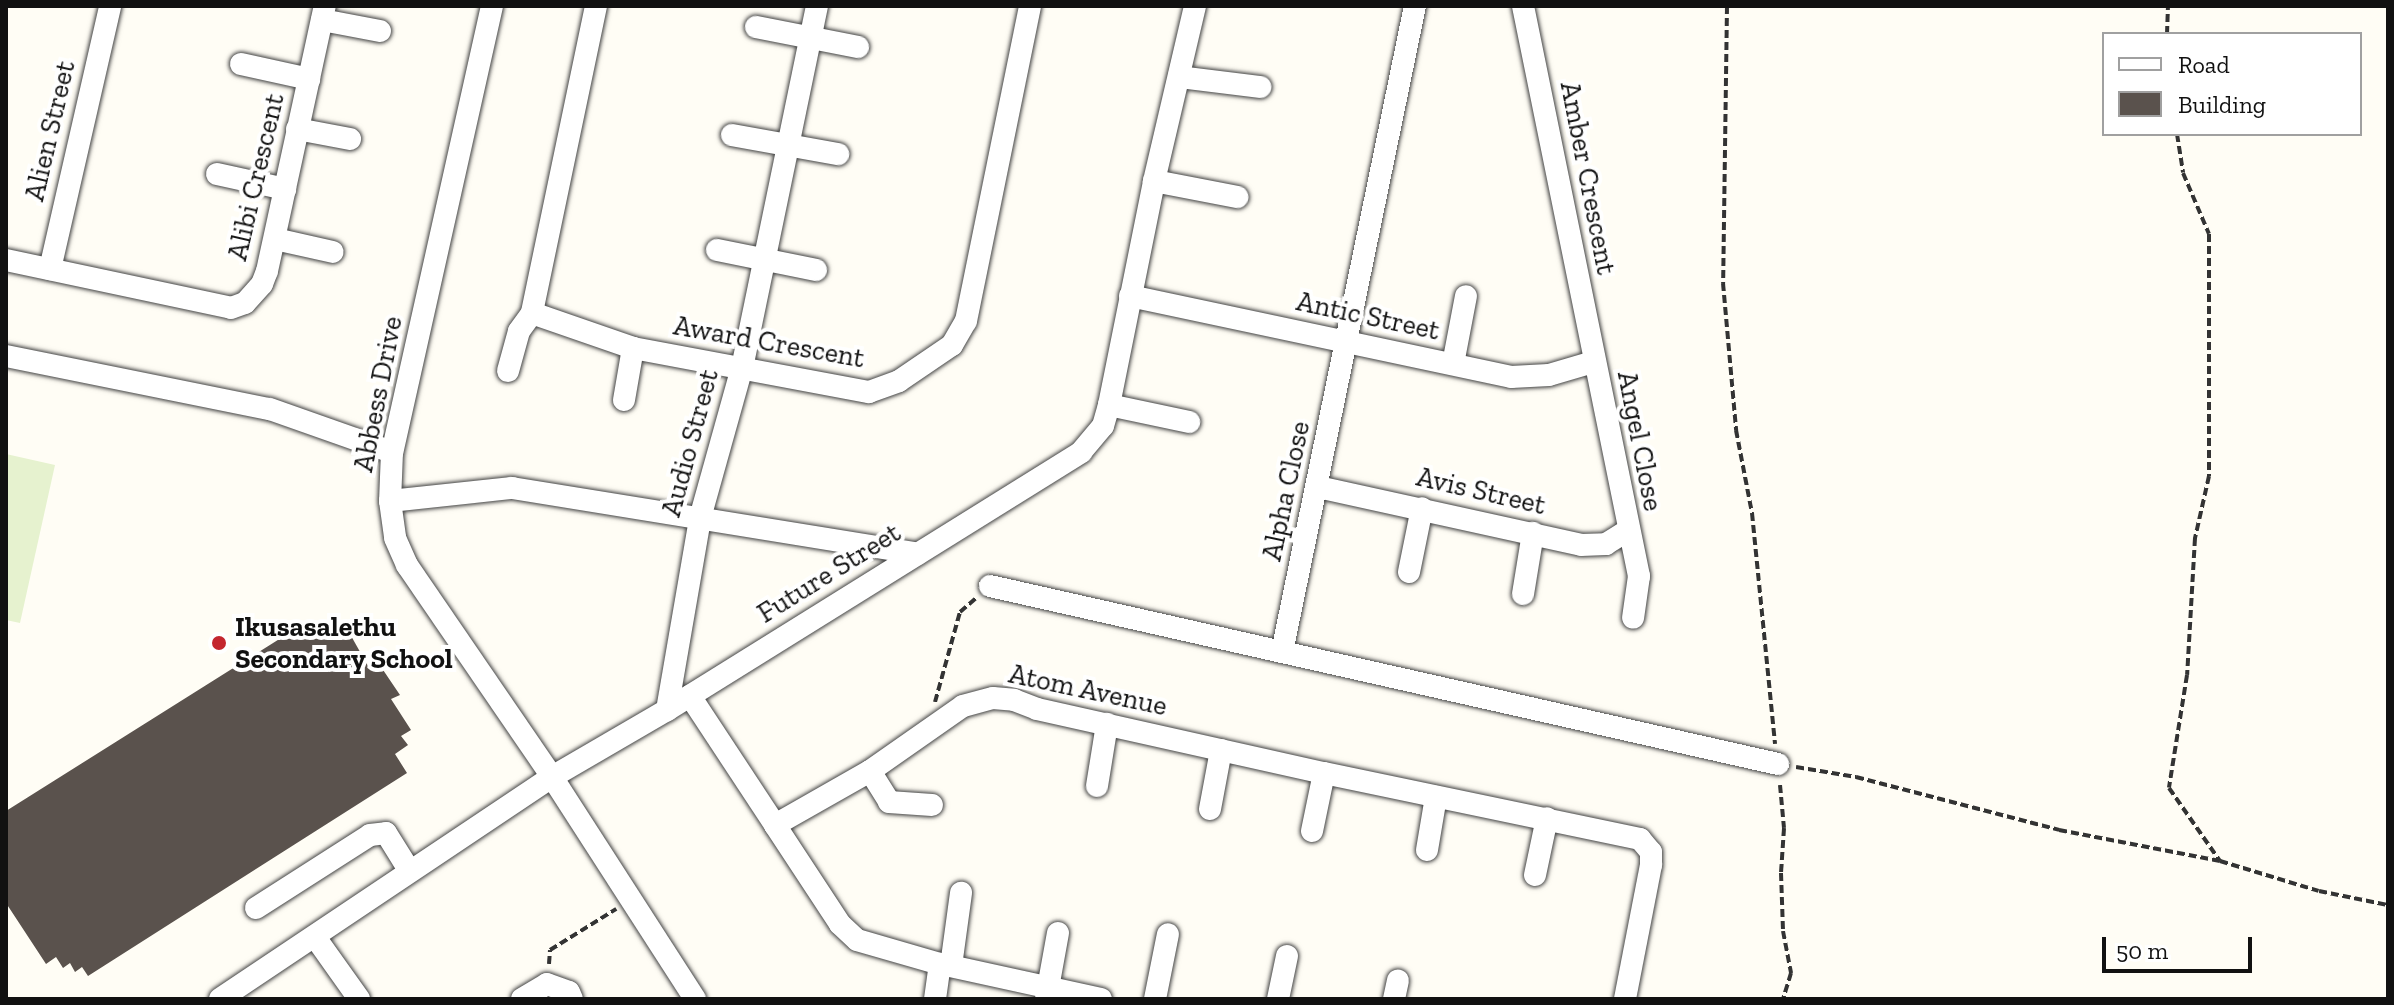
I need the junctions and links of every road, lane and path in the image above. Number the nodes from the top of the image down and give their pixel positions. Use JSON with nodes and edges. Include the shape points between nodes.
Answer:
{"nodes":[{"id":1,"x":110,"y":6,"type":"edge"},
{"id":2,"x":492,"y":6,"type":"edge"},
{"id":3,"x":596,"y":6,"type":"edge"},
{"id":4,"x":817,"y":6,"type":"edge"},
{"id":5,"x":1030,"y":6,"type":"edge"},
{"id":6,"x":1195,"y":6,"type":"edge"},
{"id":7,"x":1415,"y":6,"type":"edge"},
{"id":8,"x":1523,"y":6,"type":"edge"},
{"id":9,"x":1727,"y":6,"type":"edge"},
{"id":10,"x":2168,"y":6,"type":"edge"},
{"id":11,"x":323,"y":13,"type":"edge"},
{"id":12,"x":756,"y":27,"type":"dead end"},
{"id":13,"x":380,"y":31,"type":"dead end"},
{"id":14,"x":2167,"y":32,"type":"edge"},
{"id":15,"x":809,"y":40,"type":"junction"},
{"id":16,"x":858,"y":47,"type":"dead end"},
{"id":17,"x":241,"y":64,"type":"dead end"},
{"id":18,"x":1179,"y":77,"type":"junction"},
{"id":19,"x":309,"y":79,"type":"junction"},
{"id":20,"x":1260,"y":87,"type":"dead end"},
{"id":21,"x":297,"y":129,"type":"junction"},
{"id":22,"x":732,"y":135,"type":"dead end"},
{"id":23,"x":2177,"y":136,"type":"edge"},
{"id":24,"x":350,"y":139,"type":"dead end"},
{"id":25,"x":787,"y":144,"type":"junction"},
{"id":26,"x":838,"y":154,"type":"dead end"},
{"id":27,"x":217,"y":174,"type":"dead end"},
{"id":28,"x":1154,"y":181,"type":"junction"},
{"id":29,"x":285,"y":189,"type":"junction"},
{"id":30,"x":1237,"y":197,"type":"dead end"},
{"id":31,"x":275,"y":239,"type":"junction"},
{"id":32,"x":717,"y":250,"type":"dead end"},
{"id":33,"x":333,"y":252,"type":"dead end"},
{"id":34,"x":764,"y":259,"type":"junction"},
{"id":35,"x":6,"y":260,"type":"edge"},
{"id":36,"x":50,"y":269,"type":"junction"},
{"id":37,"x":816,"y":270,"type":"dead end"},
{"id":38,"x":1130,"y":296,"type":"junction"},
{"id":39,"x":1466,"y":296,"type":"dead end"},
{"id":40,"x":532,"y":313,"type":"junction"},
{"id":41,"x":1348,"y":343,"type":"junction"},
{"id":42,"x":633,"y":348,"type":"junction"},
{"id":43,"x":6,"y":356,"type":"edge"},
{"id":44,"x":1593,"y":362,"type":"junction"},
{"id":45,"x":1453,"y":364,"type":"junction"},
{"id":46,"x":742,"y":368,"type":"junction"},
{"id":47,"x":508,"y":371,"type":"dead end"},
{"id":48,"x":624,"y":400,"type":"dead end"},
{"id":49,"x":1109,"y":405,"type":"junction"},
{"id":50,"x":1189,"y":422,"type":"dead end"},
{"id":51,"x":392,"y":452,"type":"junction"},
{"id":52,"x":1318,"y":487,"type":"junction"},
{"id":53,"x":390,"y":501,"type":"junction"},
{"id":54,"x":1422,"y":508,"type":"junction"},
{"id":55,"x":700,"y":518,"type":"junction"},
{"id":56,"x":1627,"y":531,"type":"junction"},
{"id":57,"x":1533,"y":533,"type":"junction"},
{"id":58,"x":918,"y":554,"type":"junction"},
{"id":59,"x":1409,"y":572,"type":"dead end"},
{"id":60,"x":990,"y":586,"type":"joint"},
{"id":61,"x":1523,"y":594,"type":"dead end"},
{"id":62,"x":1633,"y":618,"type":"dead end"},
{"id":63,"x":1282,"y":652,"type":"junction"},
{"id":64,"x":690,"y":696,"type":"junction"},
{"id":65,"x":667,"y":710,"type":"junction"},
{"id":66,"x":941,"y":721,"type":"junction"},
{"id":67,"x":1107,"y":724,"type":"junction"},
{"id":68,"x":1221,"y":750,"type":"junction"},
{"id":69,"x":1778,"y":764,"type":"junction"},
{"id":70,"x":870,"y":771,"type":"junction"},
{"id":71,"x":1324,"y":773,"type":"junction"},
{"id":72,"x":552,"y":777,"type":"junction"},
{"id":73,"x":1097,"y":786,"type":"dead end"},
{"id":74,"x":1436,"y":797,"type":"junction"},
{"id":75,"x":932,"y":805,"type":"dead end"},
{"id":76,"x":1210,"y":809,"type":"dead end"},
{"id":77,"x":1547,"y":818,"type":"junction"},
{"id":78,"x":775,"y":825,"type":"junction"},
{"id":79,"x":1312,"y":831,"type":"dead end"},
{"id":80,"x":1427,"y":850,"type":"dead end"},
{"id":81,"x":2220,"y":861,"type":"junction"},
{"id":82,"x":409,"y":870,"type":"junction"},
{"id":83,"x":1535,"y":875,"type":"dead end"},
{"id":84,"x":961,"y":893,"type":"dead end"},
{"id":85,"x":631,"y":899,"type":"junction"},
{"id":86,"x":2388,"y":905,"type":"edge"},
{"id":87,"x":256,"y":908,"type":"dead end"},
{"id":88,"x":1058,"y":933,"type":"dead end"},
{"id":89,"x":1168,"y":934,"type":"dead end"},
{"id":90,"x":315,"y":937,"type":"junction"},
{"id":91,"x":1287,"y":956,"type":"dead end"},
{"id":92,"x":946,"y":965,"type":"junction"},
{"id":93,"x":547,"y":984,"type":"junction"},
{"id":94,"x":1047,"y":994,"type":"edge"},
{"id":95,"x":220,"y":999,"type":"edge"},
{"id":96,"x":359,"y":999,"type":"edge"},
{"id":97,"x":522,"y":999,"type":"edge"},
{"id":98,"x":572,"y":999,"type":"edge"},
{"id":99,"x":695,"y":999,"type":"edge"},
{"id":100,"x":935,"y":999,"type":"edge"},
{"id":101,"x":1101,"y":999,"type":"edge"},
{"id":102,"x":1155,"y":999,"type":"edge"},
{"id":103,"x":1278,"y":999,"type":"edge"},
{"id":104,"x":1625,"y":999,"type":"edge"},
{"id":105,"x":1783,"y":999,"type":"edge"}],
"edges":[{"from":1,"to":36,"type":"street","name":"Alien Street"},
{"from":2,"to":51,"type":"street","name":"Abbess Drive"},
{"from":3,"to":40,"type":"street"},
{"from":4,"to":15,"type":"street","name":"Audio Street"},
{"from":5,"to":46,"type":"street","name":"Award Crescent","via":[[966,321],[952,345],[899,381],[869,392]]},
{"from":6,"to":18,"type":"street","name":"Future Street"},
{"from":7,"to":41,"type":"street"},
{"from":8,"to":44,"type":"street","name":"Amber Crescent"},
{"from":9,"to":69,"type":"path","via":[[1723,283]]},
{"from":10,"to":14,"type":"path"},
{"from":11,"to":13,"type":"street"},
{"from":11,"to":19,"type":"street","name":"Alibi Crescent"},
{"from":12,"to":15,"type":"street"},
{"from":15,"to":16,"type":"street"},
{"from":15,"to":25,"type":"street","name":"Audio Street"},
{"from":17,"to":19,"type":"street"},
{"from":18,"to":20,"type":"street"},
{"from":18,"to":28,"type":"street","name":"Future Street"},
{"from":19,"to":21,"type":"street","name":"Alibi Crescent"},
{"from":21,"to":24,"type":"street"},
{"from":21,"to":29,"type":"street","name":"Alibi Crescent"},
{"from":22,"to":25,"type":"street"},
{"from":23,"to":81,"type":"path","via":[[2183,173],[2209,234],[2209,476],[2195,538],[2187,675],[2169,788]]},
{"from":25,"to":26,"type":"street"},
{"from":25,"to":34,"type":"street","name":"Audio Street"},
{"from":27,"to":29,"type":"street"},
{"from":28,"to":30,"type":"street"},
{"from":28,"to":38,"type":"street","name":"Future Street"},
{"from":29,"to":31,"type":"street","name":"Alibi Crescent"},
{"from":31,"to":33,"type":"street"},
{"from":31,"to":36,"type":"street","name":"Alibi Crescent","via":[[262,284],[245,303],[231,308]]},
{"from":32,"to":34,"type":"street"},
{"from":34,"to":37,"type":"street"},
{"from":34,"to":46,"type":"street","name":"Audio Street"},
{"from":35,"to":36,"type":"street","name":"Alibi Crescent"},
{"from":38,"to":41,"type":"street","name":"Antic Street"},
{"from":38,"to":49,"type":"street","name":"Future Street"},
{"from":39,"to":45,"type":"street"},
{"from":40,"to":42,"type":"street","name":"Award Crescent"},
{"from":40,"to":47,"type":"street","via":[[519,331]]},
{"from":41,"to":45,"type":"street","name":"Antic Street"},
{"from":41,"to":52,"type":"street","name":"Alpha Close"},
{"from":42,"to":46,"type":"street","name":"Award Crescent"},
{"from":42,"to":48,"type":"street"},
{"from":43,"to":51,"type":"street","via":[[270,409]]},
{"from":44,"to":45,"type":"street","name":"Antic Street","via":[[1529,379]]},
{"from":44,"to":56,"type":"street","name":"Angel Close"},
{"from":46,"to":55,"type":"street","name":"Audio Street"},
{"from":49,"to":50,"type":"street"},
{"from":49,"to":58,"type":"street","name":"Future Street","via":[[1103,426],[1081,452]]},
{"from":51,"to":53,"type":"street","name":"Abbess Drive"},
{"from":52,"to":54,"type":"street","name":"Avis Street"},
{"from":52,"to":63,"type":"street","name":"Alpha Close"},
{"from":53,"to":55,"type":"street","via":[[512,488]]},
{"from":53,"to":72,"type":"street","name":"Abbess Drive","via":[[395,538],[407,565]]},
{"from":54,"to":57,"type":"street","name":"Avis Street"},
{"from":54,"to":59,"type":"street"},
{"from":55,"to":58,"type":"street"},
{"from":55,"to":65,"type":"street","name":"Audio Street"},
{"from":56,"to":57,"type":"street","name":"Avis Street","via":[[1599,546]]},
{"from":56,"to":62,"type":"street","name":"Angel Close","via":[[1639,576]]},
{"from":57,"to":61,"type":"street"},
{"from":58,"to":64,"type":"street","name":"Future Street"},
{"from":60,"to":63,"type":"street"},
{"from":60,"to":66,"type":"path","via":[[960,612],[934,699]]},
{"from":63,"to":69,"type":"street"},
{"from":64,"to":65,"type":"street","name":"Future Street"},
{"from":64,"to":78,"type":"street"},
{"from":65,"to":72,"type":"street","name":"Future Street"},
{"from":66,"to":67,"type":"street","name":"Atom Avenue","via":[[963,706],[993,698]]},
{"from":66,"to":70,"type":"street","name":"Atom Avenue"},
{"from":67,"to":68,"type":"street","name":"Atom Avenue"},
{"from":67,"to":73,"type":"street"},
{"from":68,"to":71,"type":"street","name":"Atom Avenue"},
{"from":68,"to":76,"type":"street"},
{"from":69,"to":81,"type":"path","via":[[1856,777],[2059,830]]},
{"from":69,"to":105,"type":"path","via":[[1784,828],[1783,931],[1791,973]]},
{"from":70,"to":75,"type":"street","via":[[889,802]]},
{"from":70,"to":78,"type":"street","name":"Atom Avenue"},
{"from":71,"to":74,"type":"street","name":"Atom Avenue"},
{"from":71,"to":79,"type":"street"},
{"from":72,"to":82,"type":"street","name":"Future Street"},
{"from":72,"to":85,"type":"street","name":"Abbess Drive"},
{"from":74,"to":77,"type":"street","name":"Atom Avenue"},
{"from":74,"to":80,"type":"street"},
{"from":77,"to":83,"type":"street"},
{"from":77,"to":104,"type":"street","name":"Atom Avenue","via":[[1640,839],[1651,852]]},
{"from":78,"to":92,"type":"street","via":[[849,936]]},
{"from":81,"to":86,"type":"path"},
{"from":82,"to":87,"type":"street","via":[[386,833],[370,835]]},
{"from":82,"to":90,"type":"street","name":"Future Street"},
{"from":84,"to":92,"type":"street"},
{"from":85,"to":93,"type":"path","via":[[550,950]]},
{"from":85,"to":99,"type":"street","name":"Abbess Drive"},
{"from":88,"to":94,"type":"street"},
{"from":89,"to":102,"type":"street"},
{"from":90,"to":95,"type":"street","name":"Future Street"},
{"from":90,"to":96,"type":"street"},
{"from":91,"to":103,"type":"street"},
{"from":92,"to":94,"type":"street"},
{"from":92,"to":100,"type":"street"},
{"from":93,"to":97,"type":"street"},
{"from":93,"to":98,"type":"street","via":[[569,992]]},
{"from":94,"to":101,"type":"street"}]}
